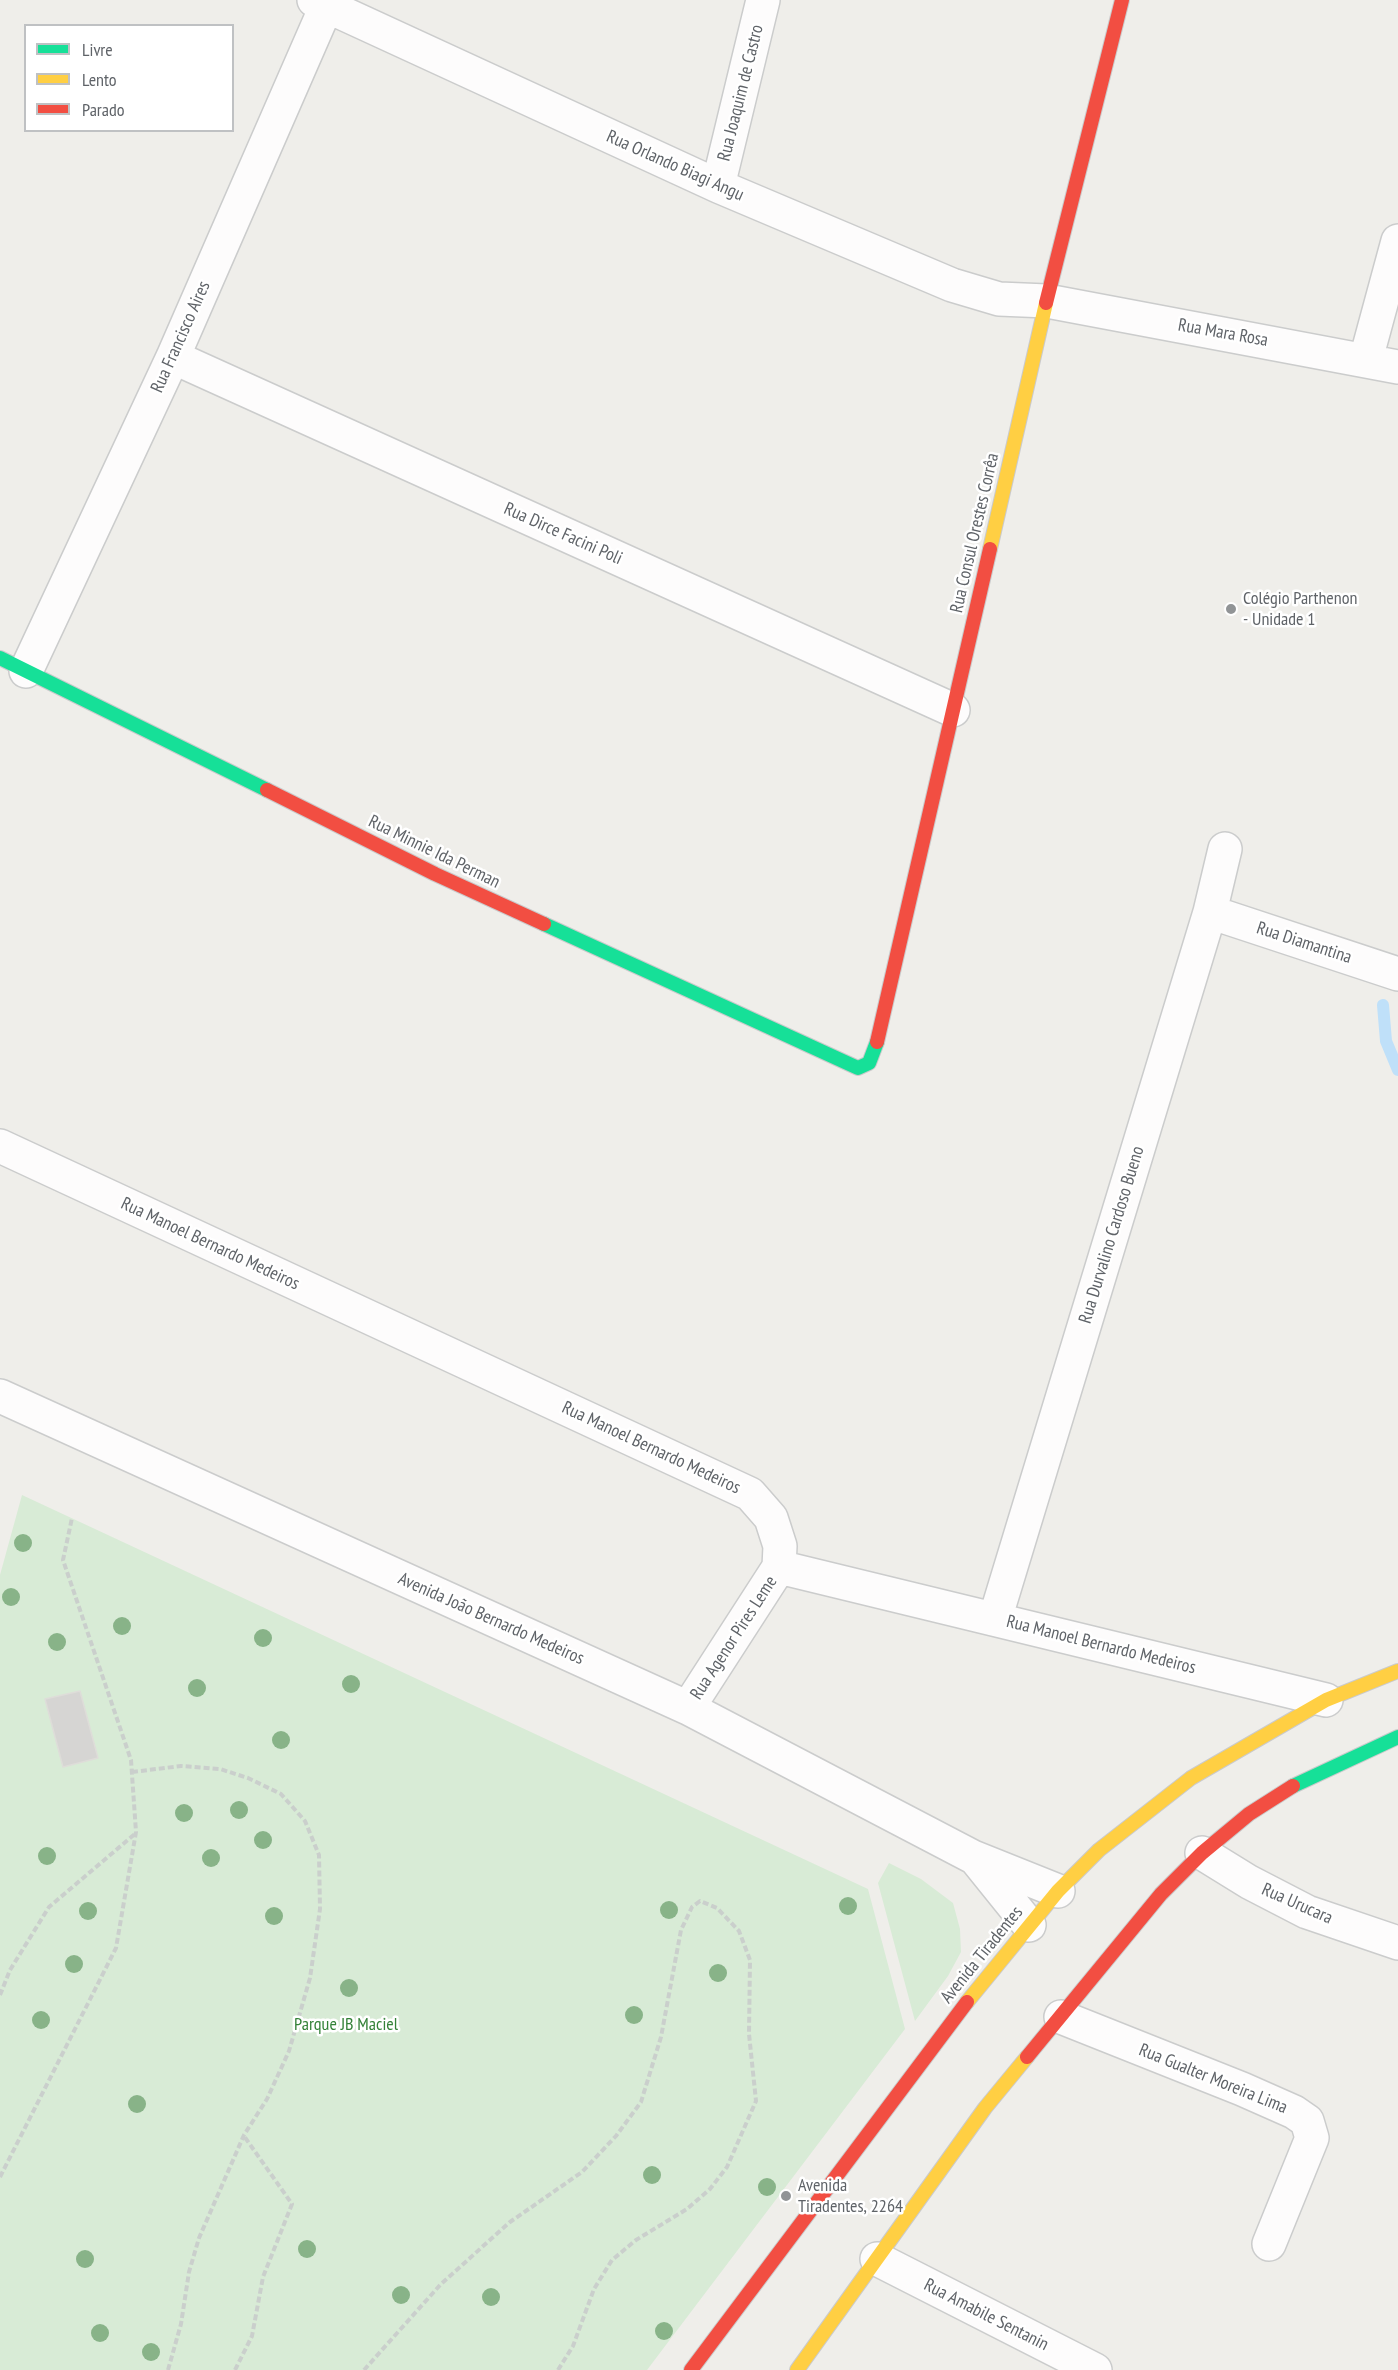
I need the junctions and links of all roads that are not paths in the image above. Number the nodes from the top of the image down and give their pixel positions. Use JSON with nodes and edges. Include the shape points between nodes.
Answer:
{"nodes":[{"id":1,"x":763,"y":0,"type":"edge"},
{"id":2,"x":1122,"y":0,"type":"edge"},
{"id":3,"x":323,"y":2,"type":"edge"},
{"id":4,"x":718,"y":186,"type":"junction"},
{"id":5,"x":1398,"y":242,"type":"edge"},
{"id":6,"x":1047,"y":302,"type":"junction"},
{"id":7,"x":173,"y":357,"type":"junction"},
{"id":8,"x":1366,"y":359,"type":"junction"},
{"id":9,"x":1398,"y":367,"type":"edge"},
{"id":10,"x":13,"y":664,"type":"edge"},
{"id":11,"x":952,"y":710,"type":"junction"},
{"id":12,"x":1225,"y":849,"type":"dead end"},
{"id":13,"x":1210,"y":912,"type":"junction"},
{"id":14,"x":1398,"y":974,"type":"edge"},
{"id":15,"x":858,"y":1068,"type":"joint"},
{"id":16,"x":0,"y":1146,"type":"edge"},
{"id":17,"x":0,"y":1396,"type":"edge"},
{"id":18,"x":779,"y":1567,"type":"junction"},
{"id":19,"x":995,"y":1619,"type":"junction"},
{"id":20,"x":1398,"y":1671,"type":"edge"},
{"id":21,"x":1326,"y":1700,"type":"junction"},
{"id":22,"x":688,"y":1708,"type":"junction"},
{"id":23,"x":1398,"y":1737,"type":"edge"},
{"id":24,"x":1202,"y":1853,"type":"junction"},
{"id":25,"x":974,"y":1857,"type":"junction"},
{"id":26,"x":1058,"y":1891,"type":"junction"},
{"id":27,"x":1029,"y":1925,"type":"junction"},
{"id":28,"x":1398,"y":1943,"type":"edge"},
{"id":29,"x":1061,"y":2017,"type":"junction"},
{"id":30,"x":1269,"y":2244,"type":"dead end"},
{"id":31,"x":877,"y":2259,"type":"junction"},
{"id":32,"x":691,"y":2370,"type":"edge"},
{"id":33,"x":796,"y":2370,"type":"edge"},
{"id":34,"x":1095,"y":2370,"type":"edge"}],
"edges":[{"from":1,"to":4,"type":"street","name":"Rua Joaquim de Castro"},
{"from":2,"to":6,"type":"street","name":"Rua Consul Orestes Corrêa"},
{"from":3,"to":4,"type":"street","name":"Rua Orlando Biagi Angu"},
{"from":3,"to":7,"type":"street","name":"Rua Francisco Aires"},
{"from":4,"to":6,"type":"street","name":"Rua Orlando Biagi Angu","via":[[952,285],[999,299]]},
{"from":5,"to":8,"type":"street"},
{"from":6,"to":8,"type":"street","name":"Rua Mara Rosa"},
{"from":6,"to":11,"type":"street","name":"Rua Consul Orestes Corrêa"},
{"from":7,"to":10,"type":"street","name":"Rua Francisco Aires"},
{"from":7,"to":11,"type":"street","name":"Rua Dirce Facini Poli"},
{"from":8,"to":9,"type":"street","name":"Rua Mara Rosa"},
{"from":10,"to":15,"type":"street","name":"Rua Minnie Ida Perman","via":[[435,874]]},
{"from":11,"to":15,"type":"street","name":"Rua Consul Orestes Corrêa","via":[[878,1038],[869,1063]]},
{"from":12,"to":13,"type":"street","name":"Rua Durvalino Cardoso Bueno"},
{"from":13,"to":14,"type":"street","name":"Rua Diamantina"},
{"from":13,"to":19,"type":"street","name":"Rua Durvalino Cardoso Bueno"},
{"from":16,"to":18,"type":"street","name":"Rua Manoel Bernardo Medeiros","via":[[750,1494],[771,1518],[780,1546]]},
{"from":17,"to":22,"type":"street","name":"Avenida João Bernardo Medeiros"},
{"from":18,"to":19,"type":"street","name":"Rua Manoel Bernardo Medeiros"},
{"from":18,"to":22,"type":"street","name":"Rua Agenor Pires Leme"},
{"from":19,"to":21,"type":"street","name":"Rua Manoel Bernardo Medeiros"},
{"from":20,"to":21,"type":"street","name":"Avenida Tiradentes"},
{"from":21,"to":26,"type":"street","name":"Avenida Tiradentes","via":[[1191,1778],[1099,1850]]},
{"from":22,"to":25,"type":"street","name":"Avenida João Bernardo Medeiros"},
{"from":23,"to":24,"type":"street","via":[[1295,1785],[1249,1814]]},
{"from":24,"to":28,"type":"street","name":"Rua Urucara","via":[[1306,1912]]},
{"from":24,"to":29,"type":"street","via":[[1161,1894]]},
{"from":25,"to":26,"type":"street","name":"Avenida João Bernardo Medeiros"},
{"from":25,"to":27,"type":"street","name":"Avenida João Bernardo Medeiros"},
{"from":26,"to":27,"type":"street","name":"Avenida Tiradentes"},
{"from":27,"to":32,"type":"street","name":"Avenida Tiradentes"},
{"from":29,"to":30,"type":"street","name":"Rua Gualter Moreira Lima","via":[[1242,2090],[1307,2121],[1312,2138]]},
{"from":29,"to":31,"type":"street","via":[[985,2108]]},
{"from":31,"to":33,"type":"street"},
{"from":31,"to":34,"type":"street","name":"Rua Amabile Sentanin"}]}
